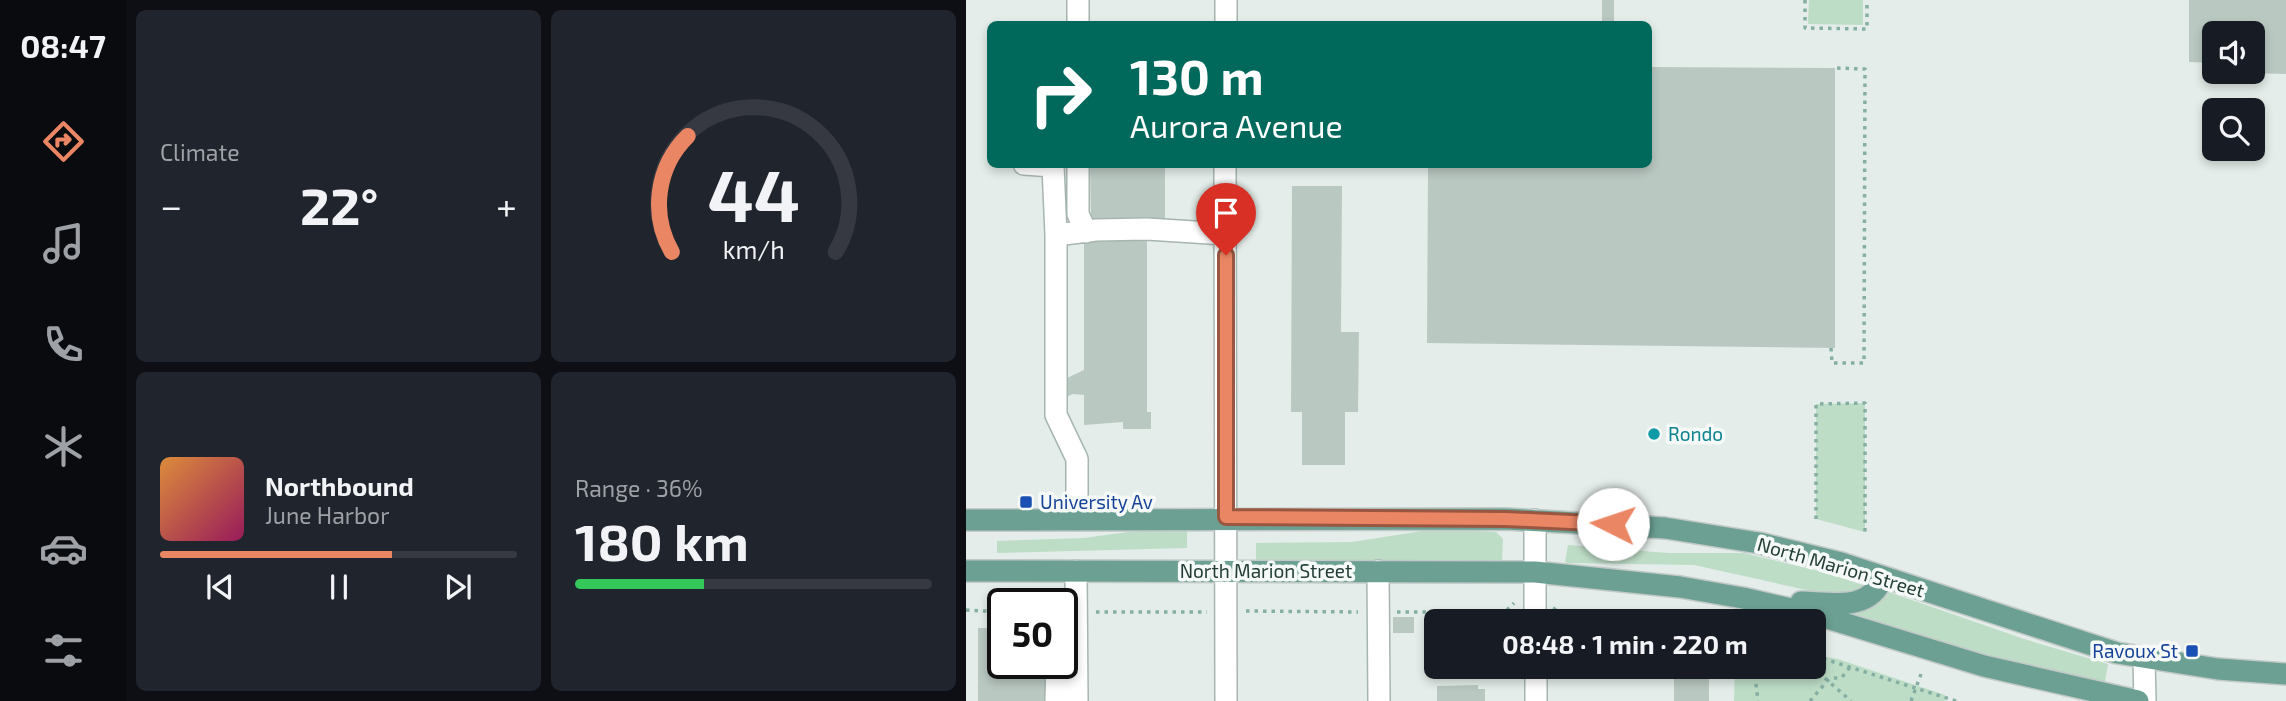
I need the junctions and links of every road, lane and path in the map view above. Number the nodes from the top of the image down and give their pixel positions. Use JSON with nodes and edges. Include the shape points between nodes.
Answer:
{"nodes":[{"id":1,"x":1078,"y":0,"type":"edge"},
{"id":2,"x":1226,"y":0,"type":"edge"},
{"id":3,"x":1805,"y":0,"type":"edge"},
{"id":4,"x":1867,"y":0,"type":"edge"},
{"id":5,"x":1078,"y":21,"type":"edge"},
{"id":6,"x":1226,"y":21,"type":"edge"},
{"id":7,"x":1835,"y":68,"type":"dead end"},
{"id":8,"x":1053,"y":168,"type":"edge"},
{"id":9,"x":1078,"y":168,"type":"edge"},
{"id":10,"x":1226,"y":168,"type":"edge"},
{"id":11,"x":1086,"y":232,"type":"junction"},
{"id":12,"x":1226,"y":234,"type":"junction"},
{"id":13,"x":1056,"y":235,"type":"junction"},
{"id":14,"x":1831,"y":348,"type":"dead end"},
{"id":15,"x":1077,"y":517,"type":"junction"},
{"id":16,"x":1226,"y":517,"type":"junction"},
{"id":17,"x":1816,"y":519,"type":"dead end"},
{"id":18,"x":966,"y":520,"type":"edge"},
{"id":19,"x":1535,"y":520,"type":"junction"},
{"id":20,"x":1865,"y":532,"type":"dead end"},
{"id":21,"x":1226,"y":570,"type":"junction"},
{"id":22,"x":966,"y":571,"type":"edge"},
{"id":23,"x":1076,"y":571,"type":"junction"},
{"id":24,"x":1378,"y":571,"type":"junction"},
{"id":25,"x":1535,"y":572,"type":"junction"},
{"id":26,"x":1883,"y":577,"type":"junction"},
{"id":27,"x":1075,"y":588,"type":"edge"},
{"id":28,"x":1756,"y":600,"type":"junction"},
{"id":29,"x":1507,"y":609,"type":"edge"},
{"id":30,"x":1525,"y":609,"type":"edge"},
{"id":31,"x":1535,"y":609,"type":"edge"},
{"id":32,"x":966,"y":610,"type":"edge"},
{"id":33,"x":987,"y":611,"type":"edge"},
{"id":34,"x":1226,"y":612,"type":"junction"},
{"id":35,"x":1378,"y":612,"type":"junction"},
{"id":36,"x":1424,"y":612,"type":"edge"},
{"id":37,"x":1078,"y":628,"type":"edge"},
{"id":38,"x":1826,"y":659,"type":"edge"},
{"id":39,"x":2144,"y":659,"type":"junction"},
{"id":40,"x":1852,"y":666,"type":"junction"},
{"id":41,"x":1921,"y":674,"type":"dead end"},
{"id":42,"x":2286,"y":674,"type":"edge"},
{"id":43,"x":1826,"y":677,"type":"edge"},
{"id":44,"x":1056,"y":679,"type":"edge"},
{"id":45,"x":1075,"y":679,"type":"edge"},
{"id":46,"x":1535,"y":679,"type":"edge"},
{"id":47,"x":1755,"y":679,"type":"edge"},
{"id":48,"x":1829,"y":679,"type":"junction"},
{"id":49,"x":1916,"y":688,"type":"junction"},
{"id":50,"x":1948,"y":700,"type":"edge"},
{"id":51,"x":1056,"y":701,"type":"edge"},
{"id":52,"x":1077,"y":701,"type":"edge"},
{"id":53,"x":1226,"y":701,"type":"edge"},
{"id":54,"x":1379,"y":701,"type":"edge"},
{"id":55,"x":1536,"y":701,"type":"edge"},
{"id":56,"x":1758,"y":701,"type":"edge"},
{"id":57,"x":1810,"y":701,"type":"edge"},
{"id":58,"x":1852,"y":701,"type":"edge"},
{"id":59,"x":1911,"y":701,"type":"edge"},
{"id":60,"x":1956,"y":701,"type":"edge"},
{"id":61,"x":2138,"y":701,"type":"edge"},
{"id":62,"x":2145,"y":701,"type":"edge"}],
"edges":[{"from":1,"to":5,"type":"street"},
{"from":2,"to":6,"type":"street"},
{"from":3,"to":4,"type":"path","via":[[1805,28],[1867,29]]},
{"from":7,"to":14,"type":"path","via":[[1866,69],[1864,363],[1832,363]]},
{"from":8,"to":13,"type":"street"},
{"from":9,"to":11,"type":"street","via":[[1077,214]]},
{"from":10,"to":12,"type":"street"},
{"from":11,"to":12,"type":"street","via":[[1147,229]]},
{"from":11,"to":13,"type":"street"},
{"from":12,"to":16,"type":"street"},
{"from":13,"to":15,"type":"street","via":[[1056,415],[1077,459]]},
{"from":15,"to":16,"type":"main road","name":"North Marion Street"},
{"from":15,"to":18,"type":"main road","name":"North Marion Street"},
{"from":16,"to":19,"type":"main road","name":"North Marion Street"},
{"from":16,"to":21,"type":"street"},
{"from":17,"to":20,"type":"path","via":[[1816,404],[1866,403]]},
{"from":19,"to":25,"type":"street"},
{"from":19,"to":26,"type":"main road","name":"North Marion Street","via":[[1665,528],[1759,543]]},
{"from":21,"to":23,"type":"main road","name":"North Marion Street"},
{"from":21,"to":24,"type":"main road","name":"North Marion Street"},
{"from":21,"to":34,"type":"street"},
{"from":22,"to":23,"type":"main road","name":"North Marion Street"},
{"from":23,"to":27,"type":"street"},
{"from":24,"to":25,"type":"main road","name":"North Marion Street"},
{"from":24,"to":35,"type":"street"},
{"from":25,"to":28,"type":"main road","name":"North Marion Street"},
{"from":25,"to":31,"type":"street"},
{"from":26,"to":28,"type":"main road","via":[[1878,590],[1855,603]]},
{"from":26,"to":39,"type":"main road","name":"North Marion Street"},
{"from":28,"to":61,"type":"main road","name":"North Marion Street","via":[[1984,666]]},
{"from":29,"to":30,"type":"path","via":[[1511,603]]},
{"from":32,"to":33,"type":"path"},
{"from":34,"to":35,"type":"path"},
{"from":34,"to":37,"type":"path"},
{"from":34,"to":53,"type":"street"},
{"from":35,"to":36,"type":"path"},
{"from":35,"to":54,"type":"street"},
{"from":38,"to":40,"type":"path"},
{"from":39,"to":42,"type":"main road","name":"North Marion Street"},
{"from":39,"to":62,"type":"street"},
{"from":40,"to":48,"type":"path","via":[[1842,677]]},
{"from":40,"to":49,"type":"path"},
{"from":41,"to":49,"type":"path"},
{"from":43,"to":48,"type":"path"},
{"from":44,"to":51,"type":"street"},
{"from":45,"to":52,"type":"street"},
{"from":46,"to":55,"type":"street"},
{"from":47,"to":56,"type":"path"},
{"from":48,"to":57,"type":"path"},
{"from":48,"to":58,"type":"path"},
{"from":49,"to":50,"type":"path"},
{"from":49,"to":59,"type":"path"},
{"from":50,"to":60,"type":"path"}]}
